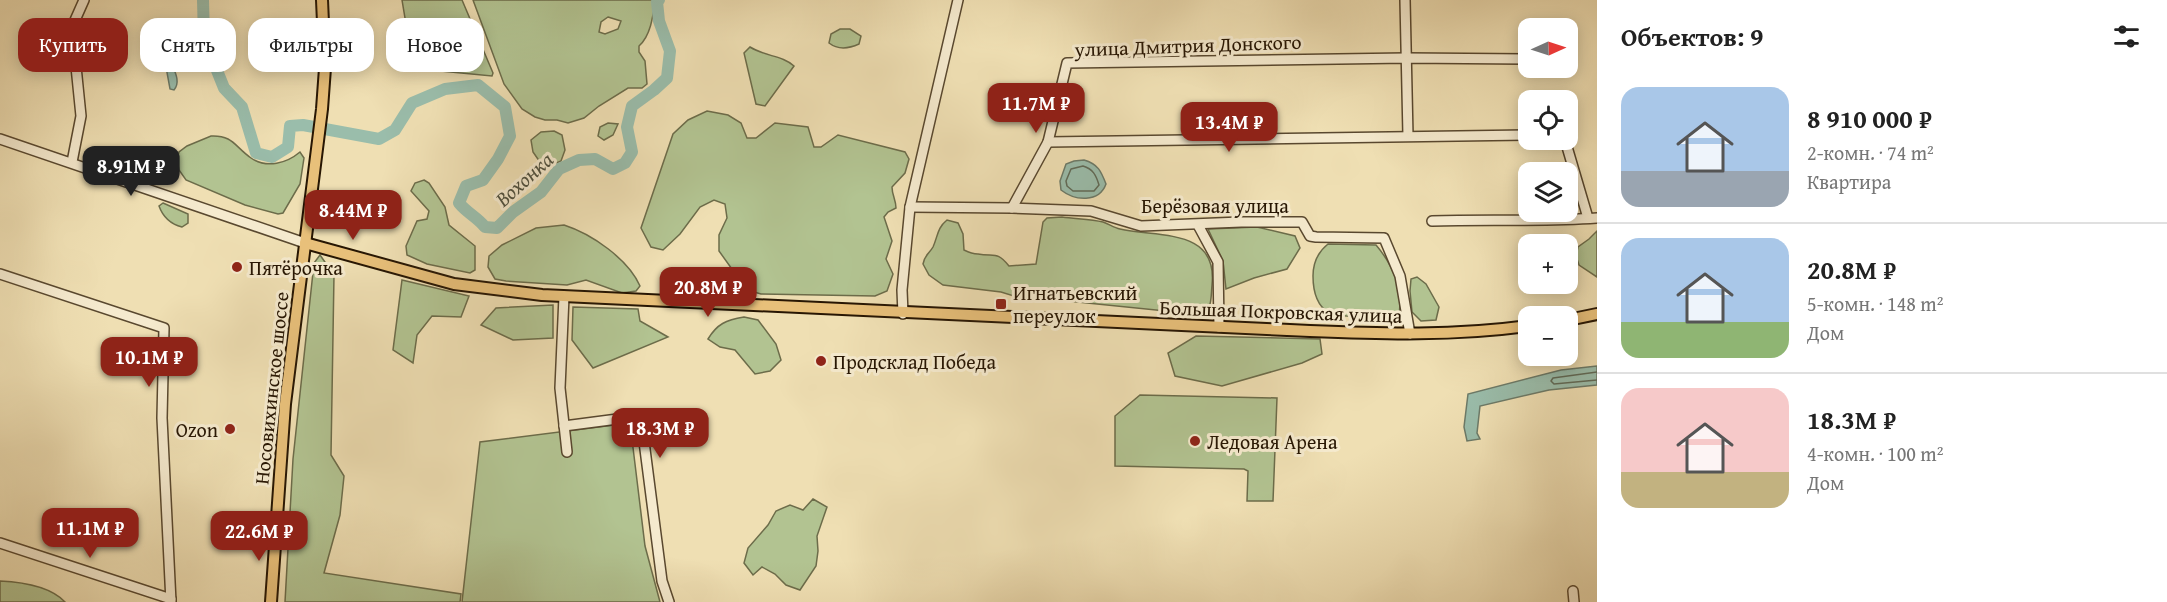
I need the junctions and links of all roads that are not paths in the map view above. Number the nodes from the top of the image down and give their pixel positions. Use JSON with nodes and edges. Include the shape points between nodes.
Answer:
{"nodes":[{"id":1,"x":84,"y":0,"type":"edge"},
{"id":2,"x":322,"y":0,"type":"edge"},
{"id":3,"x":958,"y":0,"type":"edge"},
{"id":4,"x":1405,"y":0,"type":"edge"},
{"id":5,"x":1406,"y":58,"type":"junction"},
{"id":6,"x":1518,"y":59,"type":"edge"},
{"id":7,"x":1518,"y":135,"type":"edge"},
{"id":8,"x":1408,"y":136,"type":"junction"},
{"id":9,"x":0,"y":139,"type":"edge"},
{"id":10,"x":1048,"y":142,"type":"junction"},
{"id":11,"x":1568,"y":150,"type":"edge"},
{"id":12,"x":72,"y":162,"type":"junction"},
{"id":13,"x":910,"y":207,"type":"junction"},
{"id":14,"x":1012,"y":208,"type":"junction"},
{"id":15,"x":1592,"y":218,"type":"edge"},
{"id":16,"x":1432,"y":221,"type":"dead end"},
{"id":17,"x":1198,"y":225,"type":"junction"},
{"id":18,"x":305,"y":243,"type":"junction"},
{"id":19,"x":0,"y":273,"type":"edge"},
{"id":20,"x":564,"y":296,"type":"junction"},
{"id":21,"x":903,"y":314,"type":"junction"},
{"id":22,"x":1597,"y":314,"type":"edge"},
{"id":23,"x":1578,"y":318,"type":"edge"},
{"id":24,"x":1219,"y":327,"type":"junction"},
{"id":25,"x":1518,"y":328,"type":"edge"},
{"id":26,"x":1410,"y":334,"type":"junction"},
{"id":27,"x":564,"y":426,"type":"junction"},
{"id":28,"x":567,"y":452,"type":"dead end"},
{"id":29,"x":0,"y":543,"type":"edge"},
{"id":30,"x":1573,"y":591,"type":"dead end"},
{"id":31,"x":171,"y":601,"type":"edge"},
{"id":32,"x":271,"y":602,"type":"edge"},
{"id":33,"x":669,"y":602,"type":"edge"},
{"id":34,"x":1574,"y":602,"type":"edge"}],
"edges":[{"from":1,"to":12,"type":"street","via":[[72,27],[81,116]]},
{"from":2,"to":18,"type":"main road","name":"Носовихинское шоссе","via":[[325,68]]},
{"from":3,"to":13,"type":"street"},
{"from":4,"to":5,"type":"street"},
{"from":5,"to":6,"type":"street","name":"улица Дмитрия Донского"},
{"from":5,"to":8,"type":"street"},
{"from":5,"to":10,"type":"street","name":"улица Дмитрия Донского","via":[[1067,63]]},
{"from":7,"to":8,"type":"street"},
{"from":8,"to":10,"type":"street"},
{"from":9,"to":12,"type":"street"},
{"from":10,"to":14,"type":"street","name":"улица Дмитрия Донского"},
{"from":11,"to":15,"type":"street"},
{"from":12,"to":18,"type":"street"},
{"from":13,"to":14,"type":"street"},
{"from":13,"to":21,"type":"street"},
{"from":14,"to":17,"type":"street","name":"Берёзовая улица","via":[[1091,211],[1142,226]]},
{"from":15,"to":16,"type":"street","via":[[1540,222]]},
{"from":17,"to":24,"type":"street","via":[[1218,262]]},
{"from":17,"to":26,"type":"street","name":"Берёзовая улица","via":[[1302,222],[1310,236],[1384,238],[1400,276]]},
{"from":18,"to":20,"type":"main road","name":"Большая Покровская улица","via":[[454,284]]},
{"from":18,"to":32,"type":"main road","name":"Носовихинское шоссе","via":[[285,404]]},
{"from":19,"to":31,"type":"street","via":[[164,328],[162,418]]},
{"from":20,"to":21,"type":"main road","name":"Большая Покровская улица"},
{"from":20,"to":27,"type":"street","via":[[560,388]]},
{"from":21,"to":24,"type":"main road","name":"Большая Покровская улица"},
{"from":22,"to":23,"type":"main road"},
{"from":24,"to":26,"type":"main road","name":"Большая Покровская улица"},
{"from":25,"to":26,"type":"main road","name":"Большая Покровская улица"},
{"from":27,"to":28,"type":"street"},
{"from":27,"to":33,"type":"street","via":[[639,419],[662,581]]},
{"from":29,"to":31,"type":"street"},
{"from":30,"to":34,"type":"street"}]}
